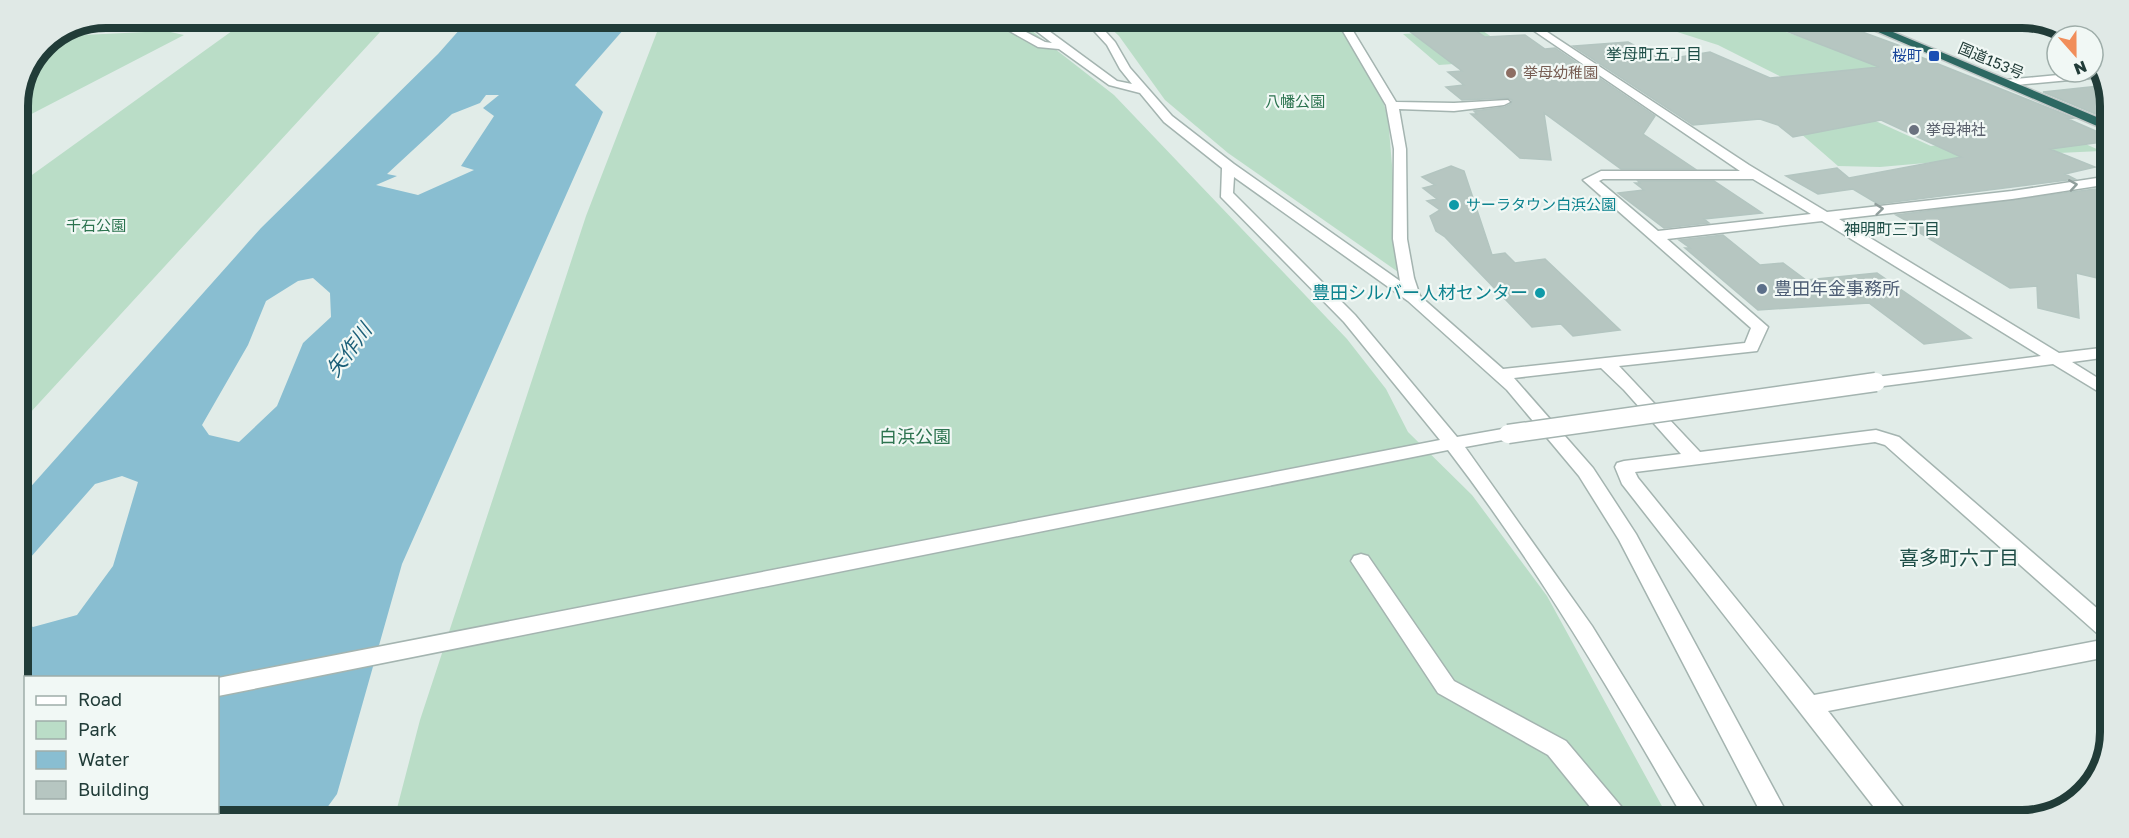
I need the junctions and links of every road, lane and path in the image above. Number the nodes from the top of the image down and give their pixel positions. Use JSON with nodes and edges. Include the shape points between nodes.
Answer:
{"nodes":[{"id":1,"x":1010,"y":28,"type":"edge"},
{"id":2,"x":1037,"y":28,"type":"edge"},
{"id":3,"x":1096,"y":28,"type":"edge"},
{"id":4,"x":1346,"y":28,"type":"edge"},
{"id":5,"x":1536,"y":28,"type":"edge"},
{"id":6,"x":1874,"y":28,"type":"edge"},
{"id":7,"x":1895,"y":28,"type":"edge"},
{"id":8,"x":1062,"y":48,"type":"junction"},
{"id":9,"x":2045,"y":79,"type":"edge"},
{"id":10,"x":2024,"y":81,"type":"junction"},
{"id":11,"x":2005,"y":83,"type":"junction"},
{"id":12,"x":1141,"y":90,"type":"junction"},
{"id":13,"x":1504,"y":102,"type":"dead end"},
{"id":14,"x":1392,"y":105,"type":"junction"},
{"id":15,"x":2100,"y":112,"type":"edge"},
{"id":16,"x":2100,"y":123,"type":"edge"},
{"id":17,"x":1229,"y":167,"type":"junction"},
{"id":18,"x":1755,"y":175,"type":"junction"},
{"id":19,"x":2100,"y":182,"type":"edge"},
{"id":20,"x":1821,"y":216,"type":"junction"},
{"id":21,"x":1655,"y":236,"type":"junction"},
{"id":22,"x":1413,"y":298,"type":"junction"},
{"id":23,"x":2100,"y":353,"type":"edge"},
{"id":24,"x":2054,"y":358,"type":"junction"},
{"id":25,"x":1606,"y":364,"type":"junction"},
{"id":26,"x":1501,"y":374,"type":"junction"},
{"id":27,"x":2100,"y":387,"type":"edge"},
{"id":28,"x":1453,"y":444,"type":"junction"},
{"id":29,"x":1695,"y":458,"type":"junction"},
{"id":30,"x":1361,"y":561,"type":"dead end"},
{"id":31,"x":2100,"y":623,"type":"edge"},
{"id":32,"x":2100,"y":649,"type":"edge"},
{"id":33,"x":219,"y":687,"type":"edge"},
{"id":34,"x":1809,"y":705,"type":"junction"},
{"id":35,"x":1609,"y":810,"type":"edge"},
{"id":36,"x":1693,"y":810,"type":"edge"},
{"id":37,"x":1772,"y":810,"type":"edge"},
{"id":38,"x":1892,"y":810,"type":"edge"}],
"edges":[{"from":1,"to":8,"type":"street","via":[[1042,45]]},
{"from":2,"to":8,"type":"street"},
{"from":3,"to":12,"type":"street"},
{"from":4,"to":14,"type":"street"},
{"from":5,"to":18,"type":"street"},
{"from":6,"to":11,"type":"highway","name":"国道153号"},
{"from":7,"to":10,"type":"highway","name":"国道153号"},
{"from":8,"to":12,"type":"street","via":[[1113,83]]},
{"from":9,"to":10,"type":"street"},
{"from":10,"to":11,"type":"street"},
{"from":10,"to":15,"type":"highway","name":"国道153号"},
{"from":11,"to":16,"type":"highway","name":"国道153号"},
{"from":12,"to":17,"type":"street","via":[[1168,119]]},
{"from":13,"to":14,"type":"street"},
{"from":14,"to":22,"type":"street","via":[[1400,149],[1400,239]]},
{"from":17,"to":22,"type":"street"},
{"from":17,"to":28,"type":"street","via":[[1226,194],[1366,336]]},
{"from":18,"to":20,"type":"street"},
{"from":18,"to":21,"type":"street","via":[[1600,176],[1590,180]]},
{"from":20,"to":19,"type":"street","one_way":true},
{"from":20,"to":21,"type":"street"},
{"from":20,"to":24,"type":"street"},
{"from":21,"to":25,"type":"street","via":[[1760,327],[1751,347]]},
{"from":22,"to":26,"type":"street"},
{"from":23,"to":24,"type":"street"},
{"from":24,"to":27,"type":"street"},
{"from":24,"to":28,"type":"street","bridge":true},
{"from":25,"to":26,"type":"street"},
{"from":25,"to":29,"type":"street"},
{"from":26,"to":37,"type":"street","via":[[1586,472],[1629,539]]},
{"from":28,"to":33,"type":"street"},
{"from":28,"to":36,"type":"street","via":[[1562,596]]},
{"from":29,"to":31,"type":"street","via":[[1876,436],[1892,441]]},
{"from":29,"to":34,"type":"street","via":[[1624,467],[1629,480]]},
{"from":30,"to":35,"type":"street","via":[[1446,687],[1557,748]]},
{"from":32,"to":34,"type":"street"},
{"from":34,"to":38,"type":"street"}]}
